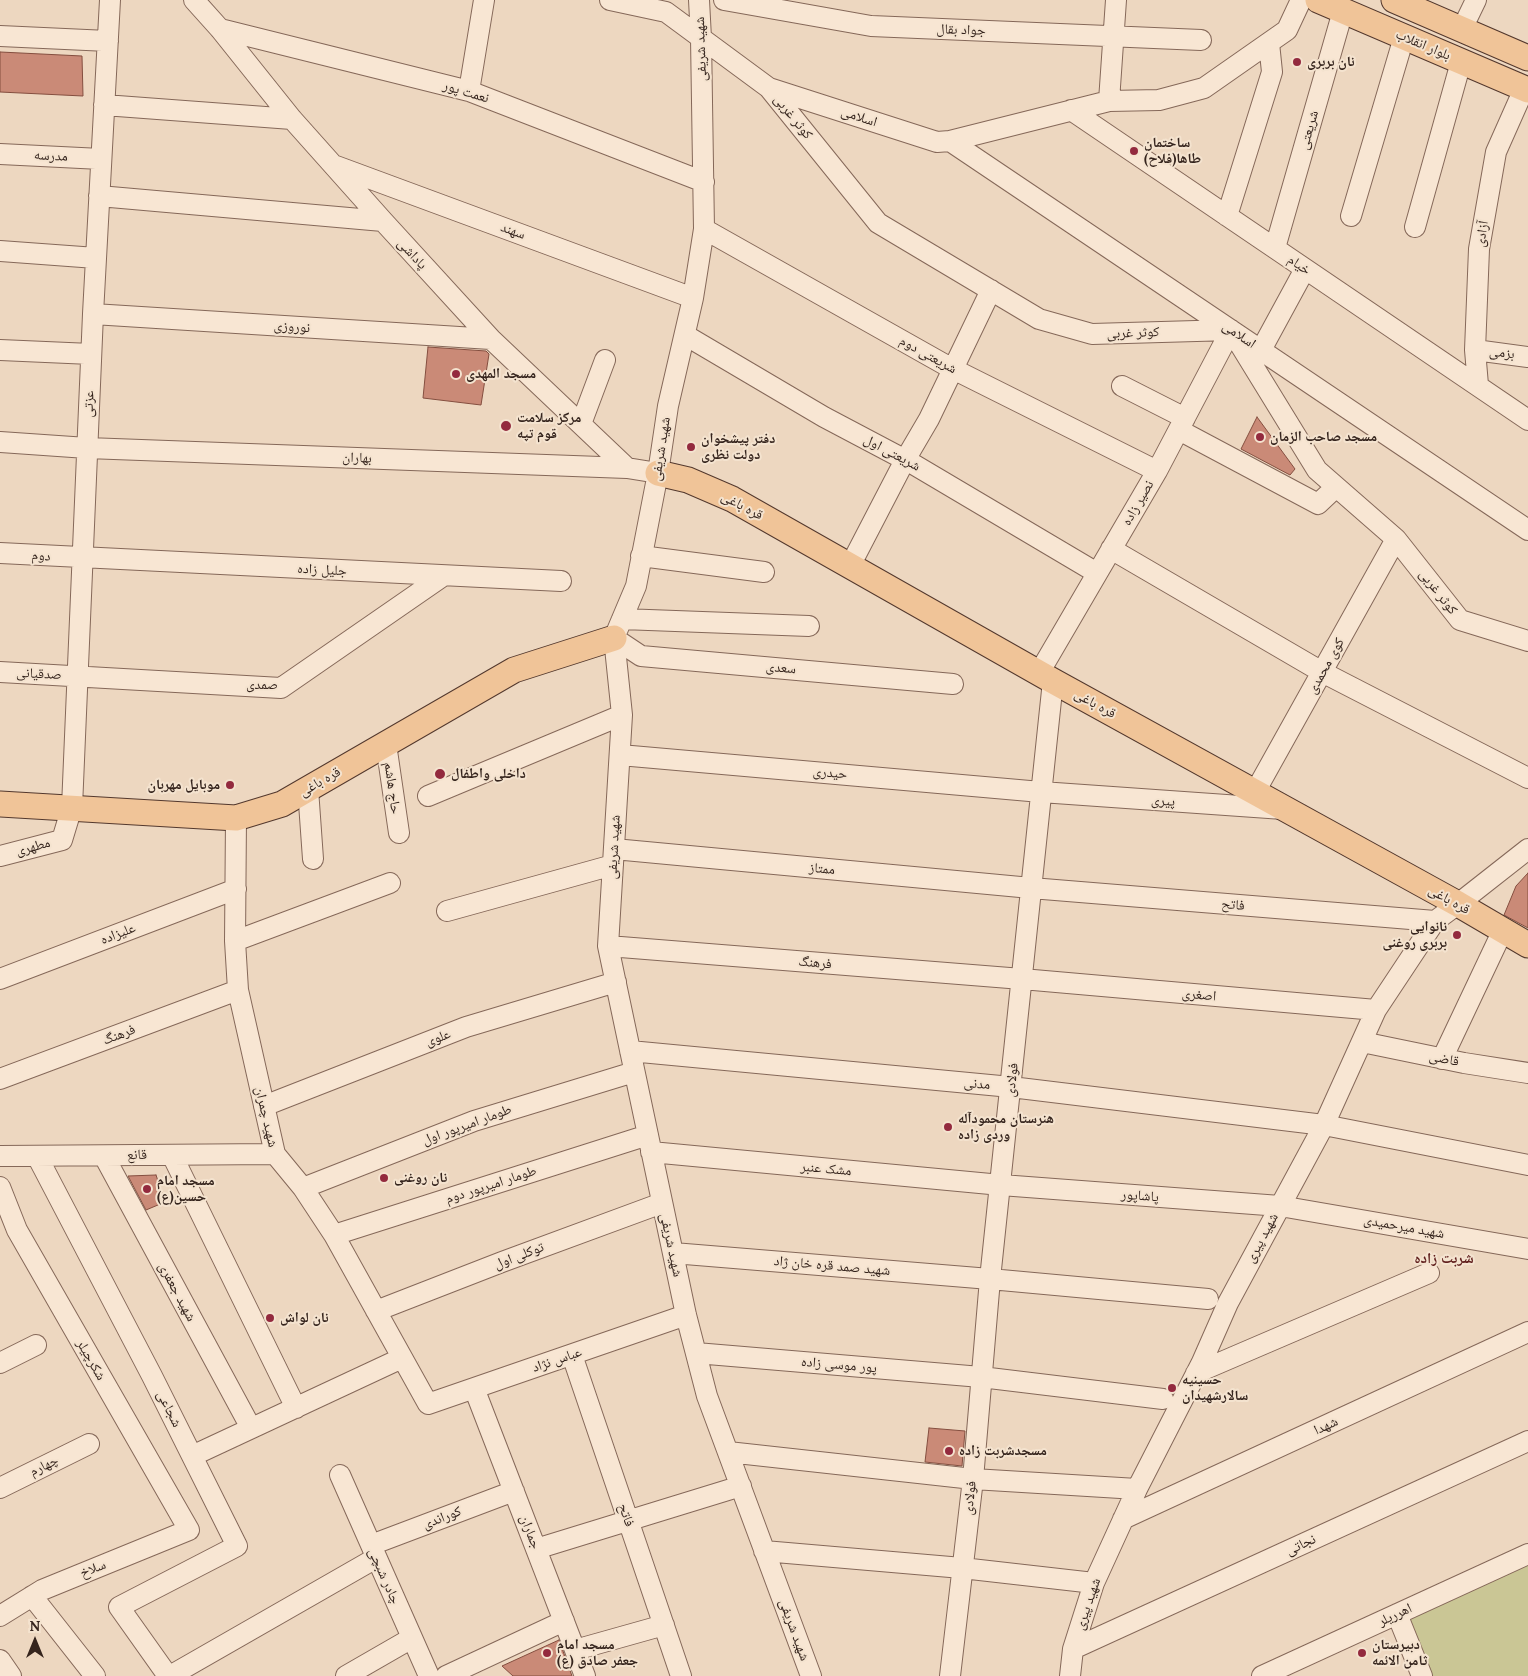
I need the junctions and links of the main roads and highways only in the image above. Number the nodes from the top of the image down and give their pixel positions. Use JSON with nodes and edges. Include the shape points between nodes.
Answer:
{"nodes":[{"id":1,"x":1318,"y":0,"type":"edge"},
{"id":2,"x":1394,"y":0,"type":"edge"},
{"id":3,"x":1528,"y":58,"type":"edge"},
{"id":4,"x":1526,"y":89,"type":"edge"},
{"id":5,"x":658,"y":473,"type":"road end"},
{"id":6,"x":618,"y":628,"type":"road end"},
{"id":7,"x":0,"y":804,"type":"edge"},
{"id":8,"x":1528,"y":945,"type":"edge"}],
"edges":[{"from":1,"to":4,"type":"main road","name":"بلوار انقلاب"},
{"from":2,"to":3,"type":"main road"},
{"from":5,"to":8,"type":"main road","name":"قره باغی","via":[[688,480],[732,499]]},
{"from":6,"to":7,"type":"main road","name":"قره باغی","via":[[514,670],[282,804],[236,818]]}]}
